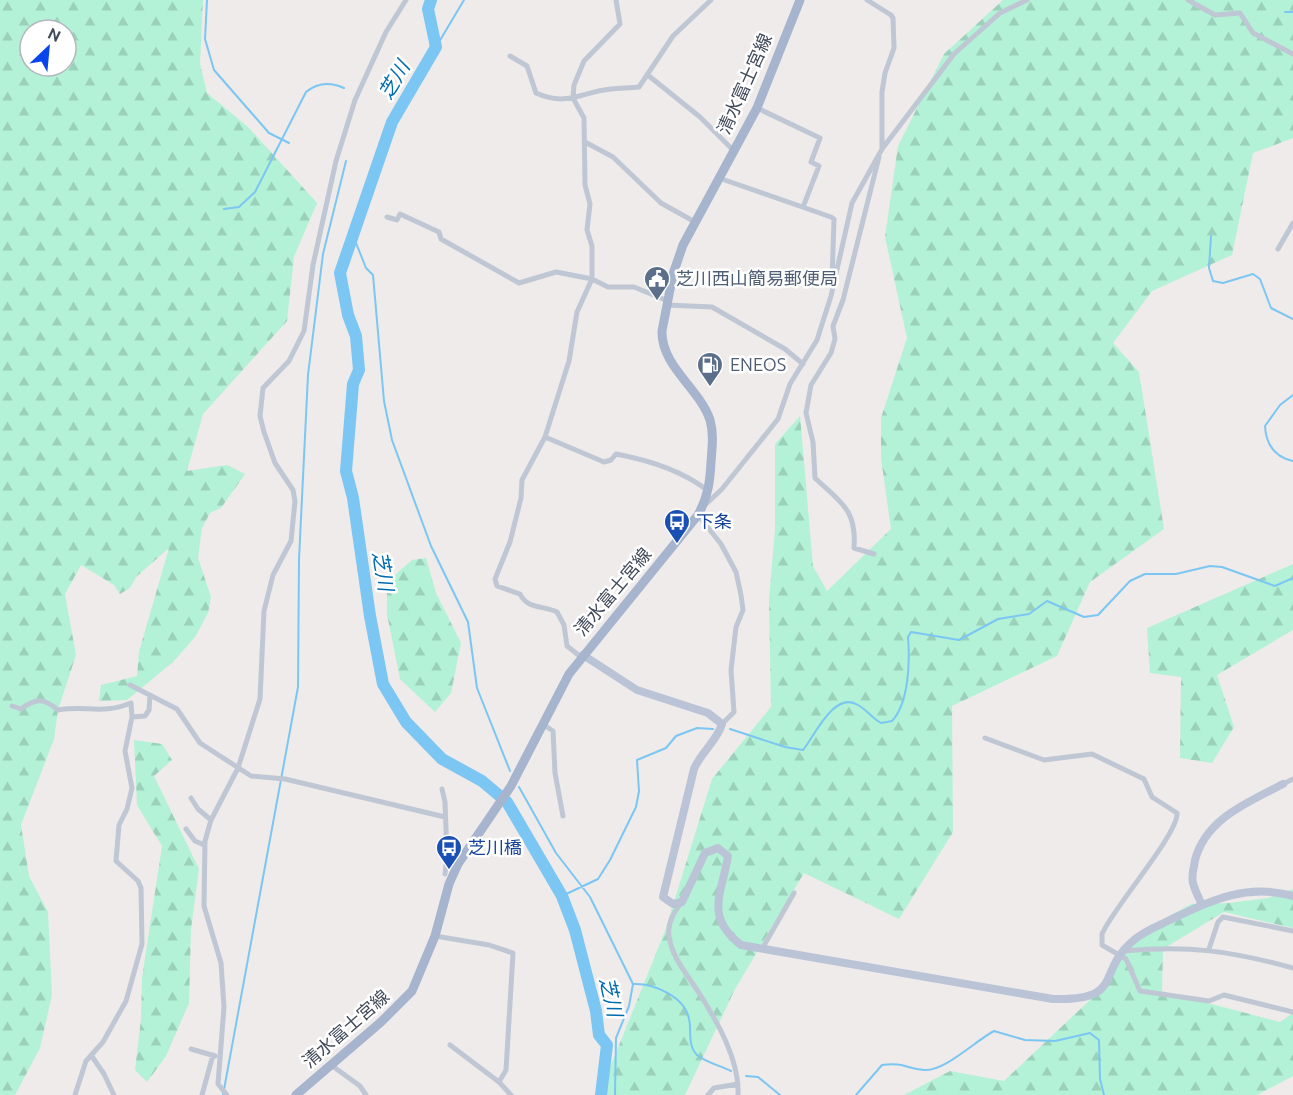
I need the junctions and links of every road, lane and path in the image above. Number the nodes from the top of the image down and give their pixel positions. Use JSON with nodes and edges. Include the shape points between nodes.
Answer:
{"nodes":[{"id":1,"x":406,"y":0,"type":"edge"},
{"id":2,"x":616,"y":0,"type":"edge"},
{"id":3,"x":711,"y":0,"type":"edge"},
{"id":4,"x":800,"y":0,"type":"edge"},
{"id":5,"x":867,"y":0,"type":"edge"},
{"id":6,"x":1027,"y":0,"type":"edge"},
{"id":7,"x":1188,"y":0,"type":"edge"},
{"id":8,"x":1293,"y":54,"type":"edge"},
{"id":9,"x":510,"y":56,"type":"dead end"},
{"id":10,"x":649,"y":76,"type":"junction"},
{"id":11,"x":573,"y":98,"type":"junction"},
{"id":12,"x":757,"y":108,"type":"junction"},
{"id":13,"x":585,"y":142,"type":"junction"},
{"id":14,"x":882,"y":149,"type":"junction"},
{"id":15,"x":734,"y":151,"type":"junction"},
{"id":16,"x":719,"y":178,"type":"junction"},
{"id":17,"x":803,"y":207,"type":"junction"},
{"id":18,"x":387,"y":217,"type":"dead end"},
{"id":19,"x":695,"y":222,"type":"junction"},
{"id":20,"x":1293,"y":223,"type":"edge"},
{"id":21,"x":1278,"y":249,"type":"dead end"},
{"id":22,"x":592,"y":279,"type":"junction"},
{"id":23,"x":832,"y":290,"type":"junction"},
{"id":24,"x":668,"y":303,"type":"junction"},
{"id":25,"x":803,"y":364,"type":"junction"},
{"id":26,"x":545,"y":438,"type":"junction"},
{"id":27,"x":709,"y":491,"type":"junction"},
{"id":28,"x":703,"y":506,"type":"junction"},
{"id":29,"x":698,"y":515,"type":"junction"},
{"id":30,"x":874,"y":554,"type":"dead end"},
{"id":31,"x":582,"y":656,"type":"junction"},
{"id":32,"x":130,"y":686,"type":"dead end"},
{"id":33,"x":150,"y":695,"type":"junction"},
{"id":34,"x":12,"y":706,"type":"dead end"},
{"id":35,"x":132,"y":717,"type":"junction"},
{"id":36,"x":722,"y":724,"type":"junction"},
{"id":37,"x":544,"y":725,"type":"junction"},
{"id":38,"x":985,"y":738,"type":"dead end"},
{"id":39,"x":238,"y":768,"type":"junction"},
{"id":40,"x":1293,"y":779,"type":"edge"},
{"id":41,"x":1284,"y":784,"type":"joint"},
{"id":42,"x":442,"y":789,"type":"dead end"},
{"id":43,"x":191,"y":798,"type":"dead end"},
{"id":44,"x":563,"y":816,"type":"dead end"},
{"id":45,"x":445,"y":817,"type":"junction"},
{"id":46,"x":212,"y":820,"type":"junction"},
{"id":47,"x":186,"y":829,"type":"dead end"},
{"id":48,"x":204,"y":845,"type":"junction"},
{"id":49,"x":447,"y":856,"type":"junction"},
{"id":50,"x":458,"y":864,"type":"junction"},
{"id":51,"x":446,"y":874,"type":"dead end"},
{"id":52,"x":794,"y":893,"type":"dead end"},
{"id":53,"x":1293,"y":896,"type":"edge"},
{"id":54,"x":682,"y":902,"type":"junction"},
{"id":55,"x":1202,"y":905,"type":"junction"},
{"id":56,"x":1293,"y":931,"type":"edge"},
{"id":57,"x":435,"y":936,"type":"junction"},
{"id":58,"x":1209,"y":949,"type":"junction"},
{"id":59,"x":761,"y":951,"type":"junction"},
{"id":60,"x":1123,"y":952,"type":"junction"},
{"id":61,"x":1293,"y":967,"type":"edge"},
{"id":62,"x":1293,"y":1012,"type":"edge"},
{"id":63,"x":450,"y":1045,"type":"dead end"},
{"id":64,"x":191,"y":1049,"type":"dead end"},
{"id":65,"x":91,"y":1055,"type":"junction"},
{"id":66,"x":213,"y":1055,"type":"junction"},
{"id":67,"x":220,"y":1057,"type":"junction"},
{"id":68,"x":329,"y":1064,"type":"junction"},
{"id":69,"x":499,"y":1082,"type":"junction"},
{"id":70,"x":738,"y":1084,"type":"junction"},
{"id":71,"x":75,"y":1095,"type":"edge"},
{"id":72,"x":114,"y":1095,"type":"edge"},
{"id":73,"x":202,"y":1095,"type":"edge"},
{"id":74,"x":227,"y":1095,"type":"edge"},
{"id":75,"x":296,"y":1095,"type":"edge"},
{"id":76,"x":366,"y":1095,"type":"edge"},
{"id":77,"x":511,"y":1095,"type":"edge"},
{"id":78,"x":708,"y":1095,"type":"edge"},
{"id":79,"x":738,"y":1095,"type":"edge"}],
"edges":[{"from":1,"to":39,"type":"street","via":[[386,32],[355,100],[336,161],[315,255],[304,331],[289,361],[263,388],[260,416],[264,432],[275,463],[293,490],[294,511],[291,541],[268,589],[260,699]]},
{"from":2,"to":11,"type":"street","via":[[620,24],[584,61]]},
{"from":3,"to":10,"type":"street","via":[[673,36]]},
{"from":4,"to":12,"type":"main road","name":"清水富士宮線"},
{"from":5,"to":14,"type":"street","via":[[892,18],[894,48],[882,92]]},
{"from":6,"to":14,"type":"street","via":[[1000,13],[954,54]]},
{"from":7,"to":8,"type":"street","via":[[1215,15],[1240,13],[1253,33]]},
{"from":9,"to":11,"type":"street","via":[[527,66],[536,93],[550,99]]},
{"from":10,"to":11,"type":"street","via":[[639,87]]},
{"from":10,"to":15,"type":"street"},
{"from":11,"to":13,"type":"street","via":[[584,118]]},
{"from":12,"to":15,"type":"main road","name":"清水富士宮線"},
{"from":12,"to":17,"type":"street","via":[[820,138],[810,162],[819,166]]},
{"from":13,"to":19,"type":"street","via":[[613,158],[661,203]]},
{"from":13,"to":22,"type":"street"},
{"from":14,"to":23,"type":"street","via":[[852,203]]},
{"from":14,"to":30,"type":"street","via":[[833,326],[831,353],[811,385],[806,413],[815,478],[849,510],[855,532],[854,548]]},
{"from":15,"to":16,"type":"main road","name":"清水富士宮線"},
{"from":16,"to":17,"type":"street"},
{"from":16,"to":19,"type":"main road","name":"清水富士宮線"},
{"from":17,"to":23,"type":"street","via":[[834,219]]},
{"from":18,"to":22,"type":"street","via":[[397,220],[400,214],[439,232],[441,239],[519,283],[556,272]]},
{"from":19,"to":24,"type":"main road","name":"清水富士宮線","via":[[677,260]]},
{"from":20,"to":21,"type":"street"},
{"from":22,"to":24,"type":"street","via":[[609,287],[634,287]]},
{"from":22,"to":26,"type":"street","via":[[577,312],[569,361]]},
{"from":23,"to":25,"type":"street","via":[[817,340]]},
{"from":24,"to":25,"type":"street","via":[[711,307],[785,349]]},
{"from":24,"to":27,"type":"main road","name":"清水富士宮線","via":[[662,331],[664,347],[707,414],[713,432]]},
{"from":25,"to":28,"type":"street","via":[[790,384],[778,419],[722,489]]},
{"from":26,"to":27,"type":"street","via":[[604,462],[615,454],[634,458],[685,475]]},
{"from":26,"to":31,"type":"street","via":[[522,480],[510,542],[495,579],[497,586],[520,594],[531,605],[557,612],[564,625],[567,646]]},
{"from":27,"to":28,"type":"main road","name":"清水富士宮線"},
{"from":28,"to":29,"type":"main road","name":"清水富士宮線"},
{"from":29,"to":31,"type":"main road","name":"清水富士宮線"},
{"from":29,"to":36,"type":"street","via":[[721,544],[736,572],[743,610],[736,627],[731,670],[734,712]]},
{"from":31,"to":36,"type":"street","via":[[630,686],[708,712]]},
{"from":31,"to":37,"type":"main road","name":"清水富士宮線"},
{"from":32,"to":33,"type":"street"},
{"from":33,"to":35,"type":"street","via":[[145,716]]},
{"from":33,"to":39,"type":"street","via":[[177,710],[200,743]]},
{"from":34,"to":35,"type":"street","via":[[21,709],[40,700],[58,710],[73,707],[113,711],[131,703]]},
{"from":35,"to":65,"type":"street","via":[[125,751],[132,788],[119,825],[116,861],[141,888],[142,944],[126,1001]]},
{"from":36,"to":54,"type":"street","via":[[697,761],[664,882],[663,897],[673,904]]},
{"from":37,"to":44,"type":"street","via":[[553,731]]},
{"from":37,"to":50,"type":"main road","name":"清水富士宮線","via":[[511,786]]},
{"from":38,"to":60,"type":"street","via":[[1044,760],[1092,754],[1144,779],[1152,797],[1177,813],[1165,843],[1102,934],[1102,945]]},
{"from":39,"to":45,"type":"street","via":[[251,776],[285,779]]},
{"from":39,"to":46,"type":"street"},
{"from":40,"to":41,"type":"street"},
{"from":41,"to":55,"type":"street","via":[[1237,808],[1208,832],[1196,857],[1192,882]]},
{"from":42,"to":45,"type":"street"},
{"from":43,"to":46,"type":"street"},
{"from":45,"to":49,"type":"street"},
{"from":46,"to":48,"type":"street"},
{"from":47,"to":48,"type":"street"},
{"from":48,"to":67,"type":"street","via":[[204,906],[218,951],[224,1007]]},
{"from":49,"to":50,"type":"street"},
{"from":49,"to":51,"type":"street"},
{"from":50,"to":57,"type":"main road","name":"清水富士宮線"},
{"from":52,"to":59,"type":"street"},
{"from":53,"to":55,"type":"street","via":[[1259,891]]},
{"from":54,"to":59,"type":"street","via":[[705,853],[718,848],[725,852],[727,865],[717,901],[720,919],[741,945]]},
{"from":54,"to":70,"type":"street","via":[[669,924],[671,942],[678,963],[714,1017],[737,1071]]},
{"from":55,"to":60,"type":"street","via":[[1142,934]]},
{"from":56,"to":58,"type":"street","via":[[1223,917]]},
{"from":57,"to":68,"type":"main road","name":"清水富士宮線","via":[[412,991]]},
{"from":57,"to":69,"type":"street","via":[[513,953],[506,1070]]},
{"from":58,"to":60,"type":"street","via":[[1179,947]]},
{"from":58,"to":61,"type":"street"},
{"from":59,"to":60,"type":"street","via":[[1069,1000],[1083,999],[1101,990]]},
{"from":60,"to":62,"type":"street","via":[[1140,992],[1209,1001],[1224,995]]},
{"from":63,"to":69,"type":"street"},
{"from":64,"to":66,"type":"street"},
{"from":65,"to":71,"type":"street"},
{"from":65,"to":72,"type":"street"},
{"from":66,"to":67,"type":"street"},
{"from":66,"to":73,"type":"street"},
{"from":67,"to":74,"type":"street","via":[[218,1084]]},
{"from":68,"to":75,"type":"main road","name":"清水富士宮線"},
{"from":68,"to":76,"type":"street","via":[[360,1086]]},
{"from":69,"to":77,"type":"street"},
{"from":70,"to":78,"type":"street","via":[[714,1088]]},
{"from":70,"to":79,"type":"street"}]}
